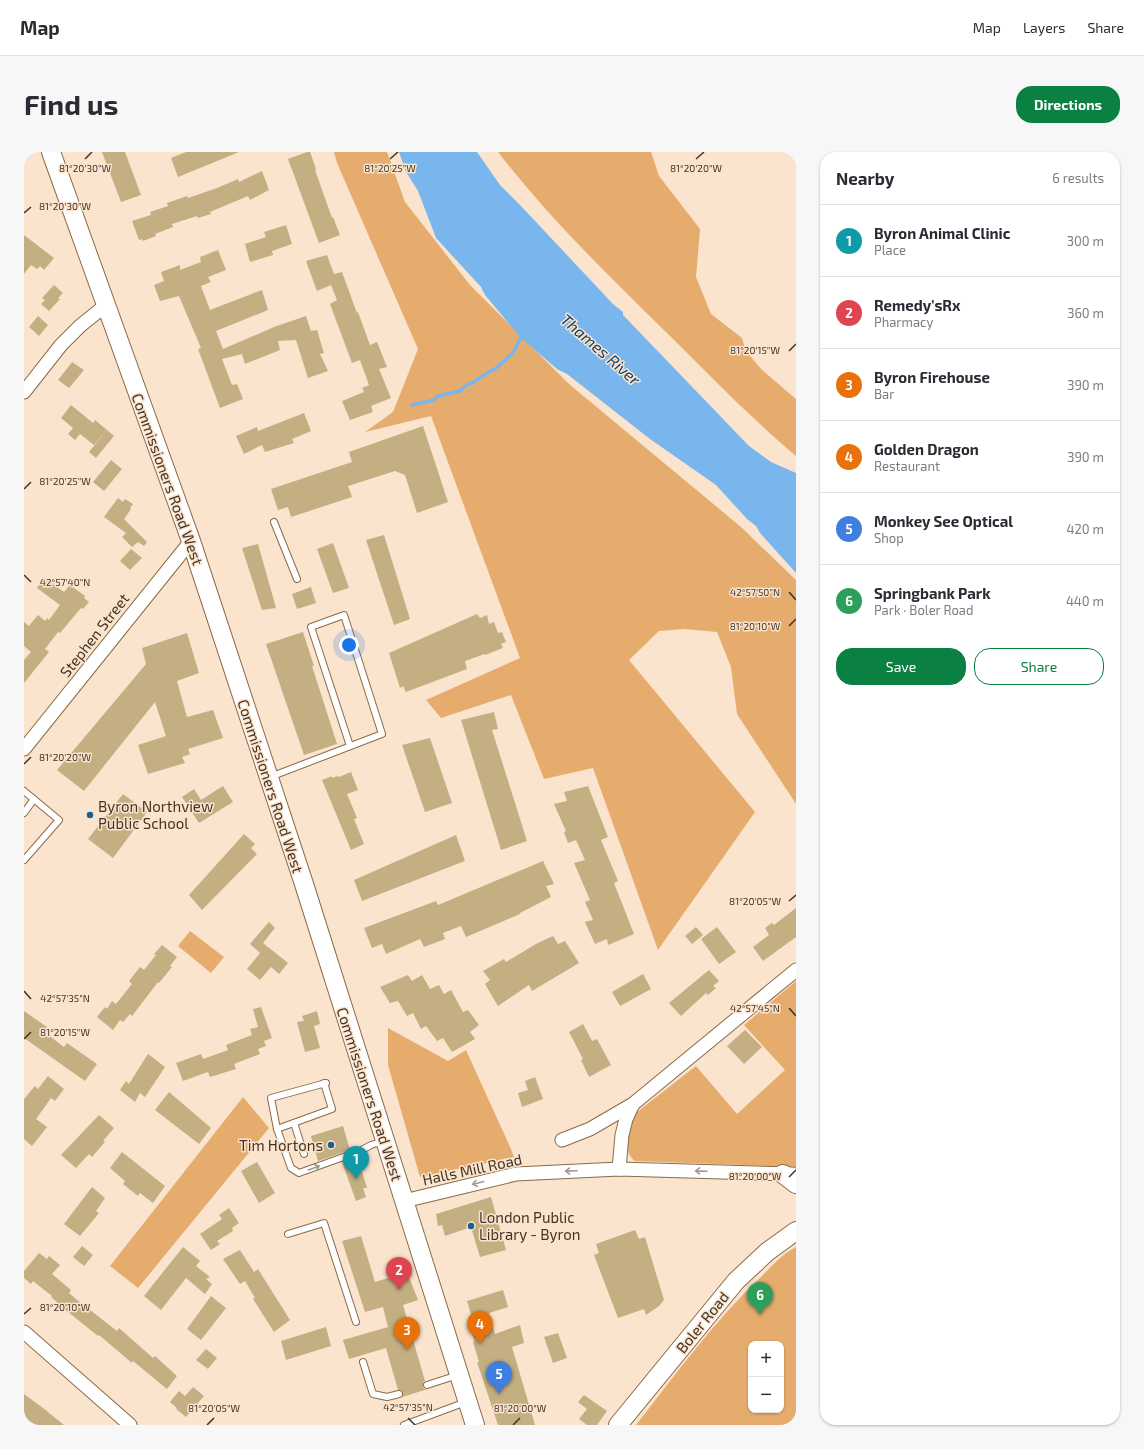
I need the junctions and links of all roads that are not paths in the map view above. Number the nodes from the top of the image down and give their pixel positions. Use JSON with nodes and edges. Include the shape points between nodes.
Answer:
{"nodes":[{"id":1,"x":51,"y":152,"type":"edge"},
{"id":2,"x":106,"y":305,"type":"junction"},
{"id":3,"x":24,"y":392,"type":"edge"},
{"id":4,"x":274,"y":522,"type":"dead end"},
{"id":5,"x":191,"y":541,"type":"junction"},
{"id":6,"x":297,"y":579,"type":"dead end"},
{"id":7,"x":350,"y":746,"type":"junction"},
{"id":8,"x":24,"y":749,"type":"edge"},
{"id":9,"x":268,"y":777,"type":"junction"},
{"id":10,"x":24,"y":791,"type":"edge"},
{"id":11,"x":34,"y":800,"type":"junction"},
{"id":12,"x":24,"y":813,"type":"edge"},
{"id":13,"x":24,"y":860,"type":"edge"},
{"id":14,"x":796,"y":970,"type":"edge"},
{"id":15,"x":633,"y":1104,"type":"junction"},
{"id":16,"x":294,"y":1122,"type":"junction"},
{"id":17,"x":277,"y":1129,"type":"junction"},
{"id":18,"x":562,"y":1140,"type":"dead end"},
{"id":19,"x":386,"y":1141,"type":"junction"},
{"id":20,"x":304,"y":1154,"type":"dead end"},
{"id":21,"x":619,"y":1169,"type":"junction"},
{"id":22,"x":792,"y":1177,"type":"edge"},
{"id":23,"x":404,"y":1201,"type":"junction"},
{"id":24,"x":796,"y":1231,"type":"edge"},
{"id":25,"x":288,"y":1234,"type":"dead end"},
{"id":26,"x":356,"y":1322,"type":"dead end"},
{"id":27,"x":24,"y":1332,"type":"edge"},
{"id":28,"x":363,"y":1362,"type":"dead end"},
{"id":29,"x":460,"y":1375,"type":"junction"},
{"id":30,"x":427,"y":1385,"type":"dead end"},
{"id":31,"x":400,"y":1394,"type":"dead end"},
{"id":32,"x":468,"y":1401,"type":"junction"},
{"id":33,"x":130,"y":1425,"type":"edge"},
{"id":34,"x":404,"y":1425,"type":"edge"},
{"id":35,"x":475,"y":1425,"type":"edge"},
{"id":36,"x":618,"y":1425,"type":"edge"}],
"edges":[{"from":1,"to":2,"type":"main road","name":"Commissioners Road West"},
{"from":2,"to":3,"type":"street","via":[[61,345]]},
{"from":2,"to":5,"type":"main road","name":"Commissioners Road West"},
{"from":4,"to":6,"type":"lane"},
{"from":5,"to":8,"type":"street","name":"Stephen Street"},
{"from":5,"to":9,"type":"main road","name":"Commissioners Road West"},
{"from":7,"to":7,"type":"lane","via":[[382,734],[344,615],[311,627]]},
{"from":7,"to":9,"type":"lane"},
{"from":9,"to":19,"type":"main road","name":"Commissioners Road West"},
{"from":10,"to":11,"type":"lane"},
{"from":11,"to":12,"type":"lane"},
{"from":11,"to":13,"type":"lane","via":[[59,820]]},
{"from":14,"to":15,"type":"street"},
{"from":15,"to":18,"type":"street"},
{"from":15,"to":21,"type":"street","via":[[622,1135]]},
{"from":16,"to":17,"type":"lane"},
{"from":16,"to":17,"type":"lane","via":[[332,1109],[325,1083],[271,1097]]},
{"from":16,"to":20,"type":"lane"},
{"from":17,"to":19,"type":"lane","one_way":true,"via":[[291,1168],[299,1173]]},
{"from":19,"to":23,"type":"main road","name":"Commissioners Road West"},
{"from":22,"to":21,"type":"street","name":"Halls Mill Road","one_way":true},
{"from":21,"to":23,"type":"street","name":"Halls Mill Road","one_way":true,"via":[[516,1174]]},
{"from":23,"to":29,"type":"main road","name":"Commissioners Road West"},
{"from":24,"to":36,"type":"main road","name":"Boler Road","via":[[767,1252],[736,1280]]},
{"from":25,"to":26,"type":"lane","via":[[324,1223]]},
{"from":27,"to":33,"type":"street"},
{"from":28,"to":31,"type":"lane","via":[[373,1394],[387,1397]]},
{"from":29,"to":30,"type":"lane"},
{"from":29,"to":32,"type":"main road","name":"Commissioners Road West"},
{"from":32,"to":34,"type":"lane"},
{"from":32,"to":35,"type":"main road","name":"Commissioners Road West"}]}
